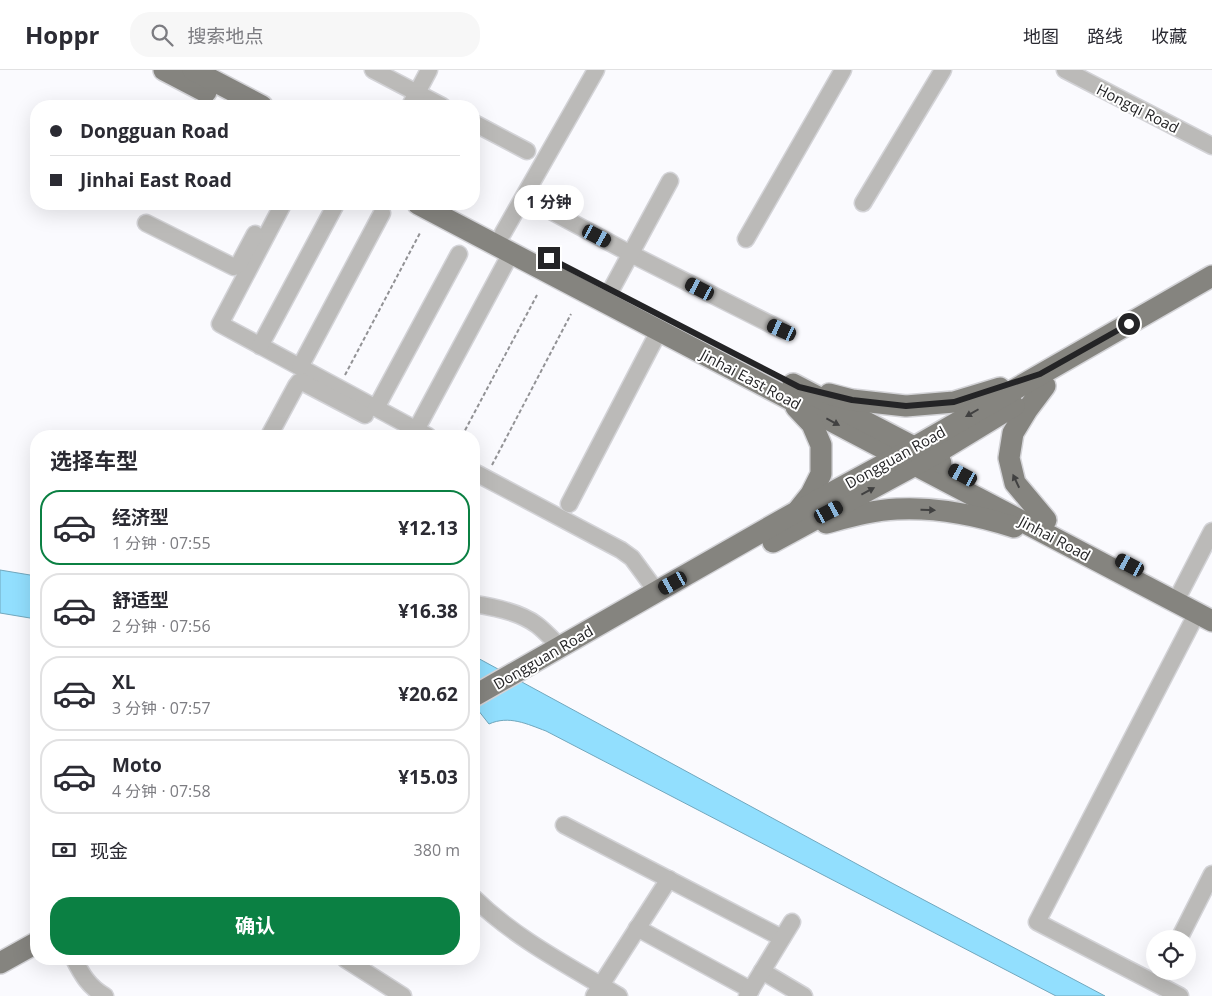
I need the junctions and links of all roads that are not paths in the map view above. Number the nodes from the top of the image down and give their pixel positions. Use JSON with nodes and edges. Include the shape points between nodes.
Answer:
{"nodes":[{"id":1,"x":164,"y":70,"type":"edge"},
{"id":2,"x":194,"y":70,"type":"edge"},
{"id":3,"x":373,"y":70,"type":"edge"},
{"id":4,"x":429,"y":70,"type":"edge"},
{"id":5,"x":596,"y":70,"type":"edge"},
{"id":6,"x":843,"y":70,"type":"edge"},
{"id":7,"x":943,"y":70,"type":"edge"},
{"id":8,"x":1074,"y":72,"type":"edge"},
{"id":9,"x":222,"y":100,"type":"edge"},
{"id":10,"x":251,"y":100,"type":"edge"},
{"id":11,"x":414,"y":100,"type":"edge"},
{"id":12,"x":480,"y":126,"type":"edge"},
{"id":13,"x":1212,"y":146,"type":"edge"},
{"id":14,"x":527,"y":151,"type":"dead end"},
{"id":15,"x":670,"y":181,"type":"dead end"},
{"id":16,"x":864,"y":203,"type":"dead end"},
{"id":17,"x":547,"y":209,"type":"dead end"},
{"id":18,"x":269,"y":210,"type":"edge"},
{"id":19,"x":280,"y":210,"type":"edge"},
{"id":20,"x":333,"y":210,"type":"edge"},
{"id":21,"x":429,"y":210,"type":"edge"},
{"id":22,"x":459,"y":210,"type":"edge"},
{"id":23,"x":382,"y":214,"type":"dead end"},
{"id":24,"x":146,"y":223,"type":"dead end"},
{"id":25,"x":503,"y":233,"type":"junction"},
{"id":26,"x":746,"y":239,"type":"dead end"},
{"id":27,"x":511,"y":253,"type":"junction"},
{"id":28,"x":459,"y":254,"type":"dead end"},
{"id":29,"x":630,"y":254,"type":"junction"},
{"id":30,"x":1212,"y":276,"type":"edge"},
{"id":31,"x":611,"y":290,"type":"junction"},
{"id":32,"x":1212,"y":291,"type":"edge"},
{"id":33,"x":782,"y":330,"type":"dead end"},
{"id":34,"x":659,"y":331,"type":"junction"},
{"id":35,"x":260,"y":346,"type":"junction"},
{"id":36,"x":300,"y":368,"type":"junction"},
{"id":37,"x":1043,"y":380,"type":"junction"},
{"id":38,"x":793,"y":392,"type":"junction"},
{"id":39,"x":376,"y":408,"type":"junction"},
{"id":40,"x":272,"y":430,"type":"edge"},
{"id":41,"x":408,"y":430,"type":"edge"},
{"id":42,"x":411,"y":430,"type":"edge"},
{"id":43,"x":419,"y":430,"type":"edge"},
{"id":44,"x":915,"y":456,"type":"junction"},
{"id":45,"x":480,"y":475,"type":"edge"},
{"id":46,"x":569,"y":504,"type":"dead end"},
{"id":47,"x":1046,"y":520,"type":"junction"},
{"id":48,"x":795,"y":521,"type":"junction"},
{"id":49,"x":1212,"y":531,"type":"edge"},
{"id":50,"x":1064,"y":543,"type":"junction"},
{"id":51,"x":1181,"y":591,"type":"junction"},
{"id":52,"x":657,"y":592,"type":"junction"},
{"id":53,"x":480,"y":605,"type":"edge"},
{"id":54,"x":1207,"y":614,"type":"edge"},
{"id":55,"x":560,"y":647,"type":"junction"},
{"id":56,"x":480,"y":693,"type":"edge"},
{"id":57,"x":480,"y":707,"type":"edge"},
{"id":58,"x":564,"y":825,"type":"dead end"},
{"id":59,"x":1212,"y":874,"type":"edge"},
{"id":60,"x":668,"y":879,"type":"junction"},
{"id":61,"x":480,"y":904,"type":"edge"},
{"id":62,"x":792,"y":922,"type":"dead end"},
{"id":63,"x":637,"y":928,"type":"junction"},
{"id":64,"x":1184,"y":930,"type":"edge"},
{"id":65,"x":782,"y":938,"type":"junction"},
{"id":66,"x":30,"y":946,"type":"edge"},
{"id":67,"x":30,"y":960,"type":"edge"},
{"id":68,"x":0,"y":963,"type":"edge"},
{"id":69,"x":78,"y":965,"type":"edge"},
{"id":70,"x":354,"y":965,"type":"edge"},
{"id":71,"x":762,"y":971,"type":"junction"},
{"id":72,"x":1146,"y":971,"type":"edge"},
{"id":73,"x":0,"y":977,"type":"edge"},
{"id":74,"x":1162,"y":980,"type":"edge"},
{"id":75,"x":597,"y":990,"type":"edge"},
{"id":76,"x":749,"y":993,"type":"edge"},
{"id":77,"x":105,"y":996,"type":"edge"},
{"id":78,"x":403,"y":996,"type":"edge"},
{"id":79,"x":620,"y":996,"type":"edge"},
{"id":80,"x":804,"y":996,"type":"edge"},
{"id":81,"x":1180,"y":996,"type":"edge"}],
"edges":[{"from":1,"to":9,"type":"main road"},
{"from":2,"to":10,"type":"main road"},
{"from":3,"to":11,"type":"street"},
{"from":4,"to":11,"type":"street"},
{"from":5,"to":25,"type":"street"},
{"from":6,"to":26,"type":"street"},
{"from":7,"to":16,"type":"street"},
{"from":8,"to":13,"type":"street","name":"Hongqi Road"},
{"from":12,"to":14,"type":"street"},
{"from":15,"to":29,"type":"street"},
{"from":17,"to":29,"type":"street"},
{"from":18,"to":24,"type":"street","via":[[239,264],[234,267]]},
{"from":19,"to":35,"type":"street","via":[[220,324]]},
{"from":20,"to":35,"type":"street"},
{"from":21,"to":27,"type":"main road","name":"Jinhai East Road"},
{"from":22,"to":25,"type":"main road","name":"Jinhai East Road"},
{"from":23,"to":36,"type":"street"},
{"from":25,"to":31,"type":"main road","name":"Jinhai East Road"},
{"from":27,"to":34,"type":"main road","name":"Jinhai East Road"},
{"from":27,"to":43,"type":"street"},
{"from":28,"to":39,"type":"street"},
{"from":29,"to":31,"type":"street"},
{"from":29,"to":33,"type":"street"},
{"from":30,"to":37,"type":"main road","name":"Dongguan Road"},
{"from":31,"to":38,"type":"main road","name":"Jinhai East Road"},
{"from":32,"to":37,"type":"main road","name":"Dongguan Road"},
{"from":34,"to":38,"type":"main road","name":"Jinhai East Road"},
{"from":34,"to":46,"type":"street"},
{"from":35,"to":36,"type":"street"},
{"from":36,"to":39,"type":"street"},
{"from":37,"to":38,"type":"main road","via":[[954,402],[906,406]]},
{"from":37,"to":44,"type":"main road","name":"Dongguan Road"},
{"from":47,"to":37,"type":"main road","one_way":true,"via":[[1015,484],[1009,458],[1014,433]]},
{"from":38,"to":44,"type":"main road","name":"Jinhai East Road"},
{"from":38,"to":48,"type":"main road","via":[[821,445],[821,474]]},
{"from":39,"to":42,"type":"street"},
{"from":40,"to":41,"type":"street","via":[[299,382]]},
{"from":44,"to":47,"type":"main road","name":"Jinhai Road"},
{"from":44,"to":48,"type":"main road","name":"Dongguan Road"},
{"from":44,"to":50,"type":"main road","name":"Jinhai Road"},
{"from":45,"to":52,"type":"street","via":[[621,550],[632,558]]},
{"from":47,"to":51,"type":"main road","name":"Jinhai Road"},
{"from":48,"to":50,"type":"main road","one_way":true,"via":[[897,509],[943,511],[990,520]]},
{"from":48,"to":52,"type":"main road","name":"Dongguan Road"},
{"from":48,"to":57,"type":"main road","name":"Dongguan Road","via":[[726,567]]},
{"from":49,"to":51,"type":"street"},
{"from":50,"to":54,"type":"main road","name":"Jinhai Road"},
{"from":51,"to":54,"type":"main road","name":"Jinhai Road"},
{"from":52,"to":55,"type":"main road","name":"Dongguan Road"},
{"from":53,"to":55,"type":"street","via":[[527,619],[538,625]]},
{"from":54,"to":72,"type":"street","via":[[1036,922]]},
{"from":55,"to":56,"type":"main road","name":"Dongguan Road"},
{"from":58,"to":60,"type":"street"},
{"from":59,"to":64,"type":"street"},
{"from":60,"to":63,"type":"street"},
{"from":60,"to":65,"type":"street"},
{"from":61,"to":75,"type":"street","via":[[502,924]]},
{"from":62,"to":65,"type":"street"},
{"from":63,"to":75,"type":"street"},
{"from":63,"to":76,"type":"street"},
{"from":65,"to":71,"type":"street"},
{"from":66,"to":68,"type":"main road"},
{"from":67,"to":73,"type":"main road"},
{"from":69,"to":77,"type":"street","via":[[89,984]]},
{"from":70,"to":78,"type":"street"},
{"from":71,"to":76,"type":"street"},
{"from":71,"to":80,"type":"street"},
{"from":74,"to":81,"type":"street"},
{"from":75,"to":79,"type":"street"}]}
